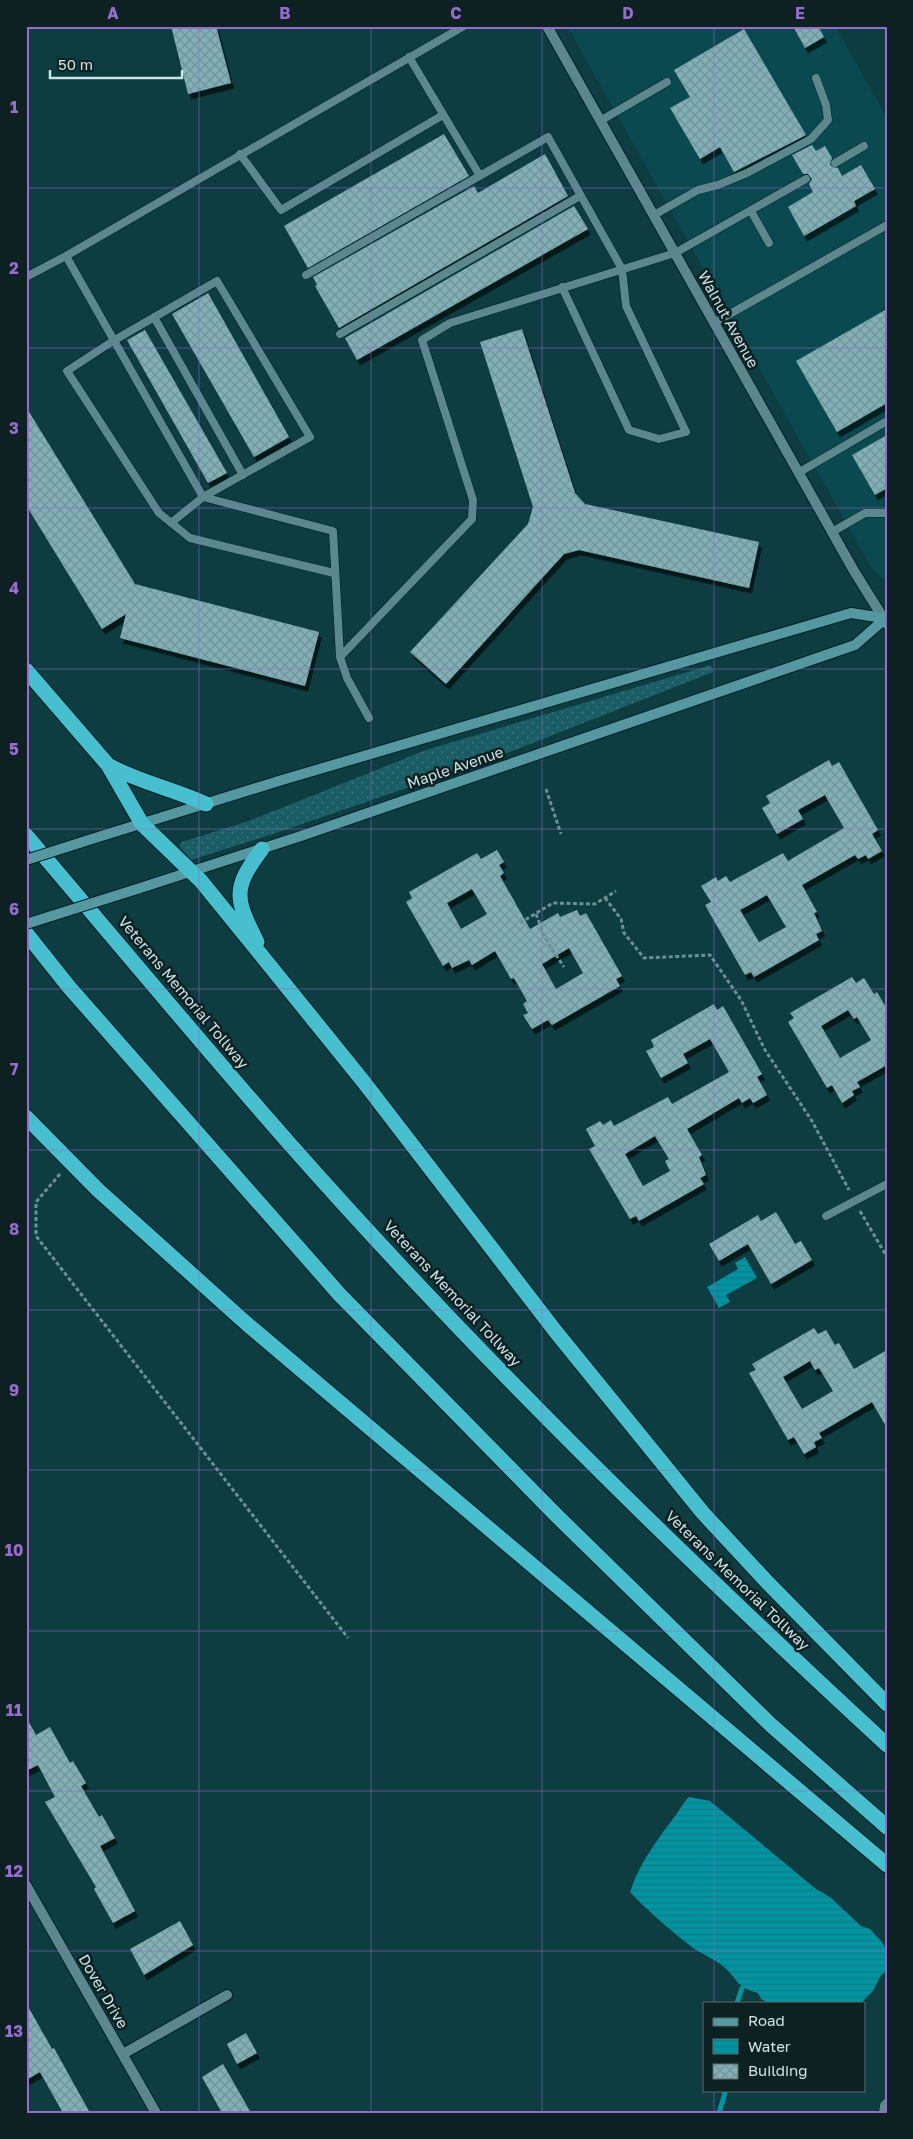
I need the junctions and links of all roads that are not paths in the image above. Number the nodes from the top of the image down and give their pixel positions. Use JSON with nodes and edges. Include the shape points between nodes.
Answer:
{"nodes":[{"id":1,"x":464,"y":26,"type":"edge"},
{"id":2,"x":547,"y":26,"type":"edge"},
{"id":3,"x":409,"y":58,"type":"junction"},
{"id":4,"x":816,"y":78,"type":"dead end"},
{"id":5,"x":667,"y":82,"type":"dead end"},
{"id":6,"x":443,"y":115,"type":"junction"},
{"id":7,"x":600,"y":121,"type":"junction"},
{"id":8,"x":864,"y":146,"type":"dead end"},
{"id":9,"x":240,"y":154,"type":"junction"},
{"id":10,"x":835,"y":163,"type":"dead end"},
{"id":11,"x":480,"y":176,"type":"junction"},
{"id":12,"x":806,"y":179,"type":"dead end"},
{"id":13,"x":580,"y":196,"type":"junction"},
{"id":14,"x":751,"y":211,"type":"junction"},
{"id":15,"x":654,"y":215,"type":"junction"},
{"id":16,"x":887,"y":225,"type":"edge"},
{"id":17,"x":769,"y":243,"type":"dead end"},
{"id":18,"x":675,"y":253,"type":"junction"},
{"id":19,"x":66,"y":256,"type":"junction"},
{"id":20,"x":622,"y":269,"type":"junction"},
{"id":21,"x":306,"y":275,"type":"dead end"},
{"id":22,"x":26,"y":278,"type":"edge"},
{"id":23,"x":562,"y":287,"type":"junction"},
{"id":24,"x":154,"y":317,"type":"junction"},
{"id":25,"x":714,"y":323,"type":"junction"},
{"id":26,"x":340,"y":334,"type":"dead end"},
{"id":27,"x":113,"y":341,"type":"junction"},
{"id":28,"x":887,"y":421,"type":"edge"},
{"id":29,"x":798,"y":473,"type":"junction"},
{"id":30,"x":243,"y":475,"type":"junction"},
{"id":31,"x":203,"y":497,"type":"junction"},
{"id":32,"x":887,"y":513,"type":"edge"},
{"id":33,"x":171,"y":523,"type":"junction"},
{"id":34,"x":832,"y":532,"type":"junction"},
{"id":35,"x":334,"y":573,"type":"junction"},
{"id":36,"x":886,"y":620,"type":"edge"},
{"id":37,"x":340,"y":658,"type":"junction"},
{"id":38,"x":26,"y":670,"type":"edge"},
{"id":39,"x":369,"y":718,"type":"dead end"},
{"id":40,"x":108,"y":765,"type":"junction"},
{"id":41,"x":206,"y":804,"type":"junction"},
{"id":42,"x":142,"y":824,"type":"junction"},
{"id":43,"x":26,"y":835,"type":"edge"},
{"id":44,"x":262,"y":849,"type":"junction"},
{"id":45,"x":26,"y":860,"type":"edge"},
{"id":46,"x":190,"y":872,"type":"junction"},
{"id":47,"x":26,"y":924,"type":"edge"},
{"id":48,"x":26,"y":933,"type":"edge"},
{"id":49,"x":266,"y":961,"type":"junction"},
{"id":50,"x":26,"y":1117,"type":"edge"},
{"id":51,"x":887,"y":1184,"type":"edge"},
{"id":52,"x":826,"y":1216,"type":"dead end"},
{"id":53,"x":887,"y":1704,"type":"edge"},
{"id":54,"x":887,"y":1745,"type":"edge"},
{"id":55,"x":887,"y":1827,"type":"edge"},
{"id":56,"x":887,"y":1865,"type":"edge"},
{"id":57,"x":26,"y":1885,"type":"edge"},
{"id":58,"x":227,"y":1995,"type":"dead end"},
{"id":59,"x":123,"y":2054,"type":"junction"},
{"id":60,"x":887,"y":2102,"type":"edge"},
{"id":61,"x":156,"y":2113,"type":"edge"},
{"id":62,"x":883,"y":2113,"type":"edge"}],
"edges":[{"from":1,"to":3,"type":"lane"},
{"from":2,"to":7,"type":"street","name":"Walnut Avenue"},
{"from":3,"to":6,"type":"lane"},
{"from":3,"to":9,"type":"lane"},
{"from":4,"to":15,"type":"lane","via":[[828,120],[811,139],[747,173],[698,190]]},
{"from":5,"to":7,"type":"lane"},
{"from":6,"to":9,"type":"lane","via":[[280,210]]},
{"from":6,"to":11,"type":"lane"},
{"from":7,"to":15,"type":"street","name":"Walnut Avenue"},
{"from":8,"to":10,"type":"lane"},
{"from":9,"to":19,"type":"lane"},
{"from":11,"to":13,"type":"lane","via":[[548,137]]},
{"from":11,"to":21,"type":"lane"},
{"from":12,"to":14,"type":"lane"},
{"from":13,"to":20,"type":"lane"},
{"from":13,"to":26,"type":"lane"},
{"from":14,"to":17,"type":"lane"},
{"from":14,"to":18,"type":"lane"},
{"from":15,"to":18,"type":"street","name":"Walnut Avenue"},
{"from":16,"to":25,"type":"lane"},
{"from":18,"to":20,"type":"lane"},
{"from":18,"to":25,"type":"street","name":"Walnut Avenue"},
{"from":19,"to":22,"type":"lane"},
{"from":19,"to":27,"type":"lane"},
{"from":20,"to":23,"type":"lane"},
{"from":20,"to":23,"type":"lane","via":[[626,306],[686,432],[659,439],[629,430]]},
{"from":23,"to":37,"type":"lane","via":[[450,323],[422,340],[473,500],[472,518]]},
{"from":24,"to":27,"type":"lane"},
{"from":24,"to":30,"type":"lane"},
{"from":24,"to":30,"type":"lane","via":[[217,281],[310,437]]},
{"from":25,"to":29,"type":"street","name":"Walnut Avenue"},
{"from":27,"to":31,"type":"lane"},
{"from":27,"to":33,"type":"lane","via":[[67,371],[159,513]]},
{"from":28,"to":29,"type":"lane"},
{"from":29,"to":34,"type":"street","name":"Walnut Avenue"},
{"from":30,"to":31,"type":"lane"},
{"from":31,"to":33,"type":"lane"},
{"from":31,"to":35,"type":"lane","via":[[333,530]]},
{"from":32,"to":34,"type":"lane","via":[[865,513]]},
{"from":33,"to":35,"type":"lane","via":[[190,538]]},
{"from":34,"to":36,"type":"street","name":"Walnut Avenue"},
{"from":35,"to":37,"type":"lane"},
{"from":36,"to":41,"type":"main road","via":[[851,613]]},
{"from":36,"to":44,"type":"main road","name":"Maple Avenue","via":[[854,645]]},
{"from":37,"to":39,"type":"lane"},
{"from":38,"to":40,"type":"highway"},
{"from":40,"to":41,"type":"highway","via":[[151,785],[179,791]]},
{"from":40,"to":42,"type":"highway"},
{"from":41,"to":42,"type":"main road"},
{"from":42,"to":45,"type":"main road","bridge":true},
{"from":42,"to":46,"type":"highway"},
{"from":43,"to":54,"type":"highway","name":"Veterans Memorial Tollway","via":[[288,1143],[485,1355],[738,1608]]},
{"from":44,"to":46,"type":"main road","name":"Maple Avenue"},
{"from":44,"to":49,"type":"highway","via":[[242,878],[239,891],[241,908]]},
{"from":46,"to":47,"type":"main road","name":"Maple Avenue","bridge":true},
{"from":46,"to":49,"type":"highway","via":[[201,881]]},
{"from":48,"to":55,"type":"highway","via":[[340,1295],[557,1516],[771,1725]]},
{"from":49,"to":53,"type":"highway","via":[[364,1081],[556,1332],[703,1512]]},
{"from":50,"to":56,"type":"highway","via":[[98,1190],[247,1324]]},
{"from":51,"to":52,"type":"lane"},
{"from":57,"to":59,"type":"street","name":"Dover Drive"},
{"from":58,"to":59,"type":"street"},
{"from":59,"to":61,"type":"street","name":"Dover Drive"},
{"from":60,"to":62,"type":"lane"}]}
